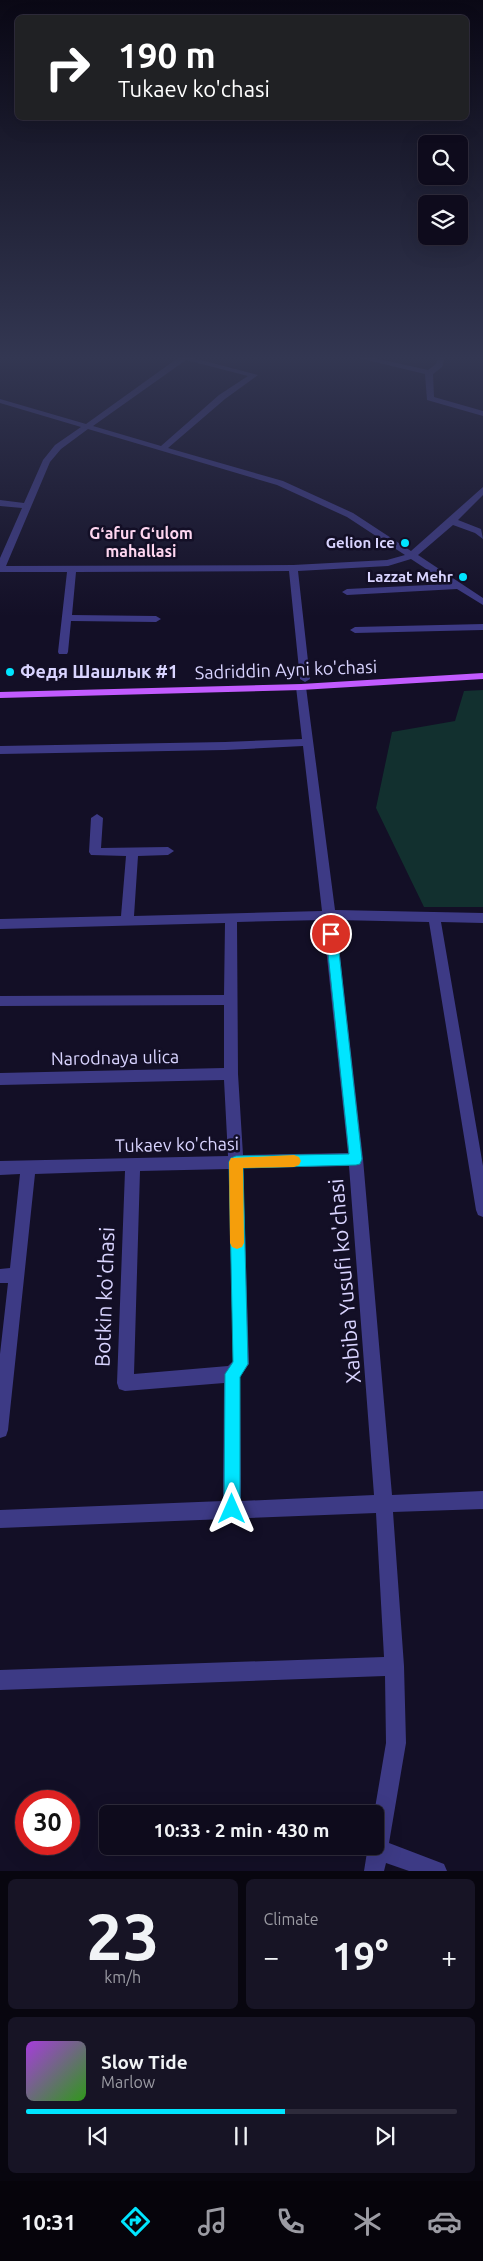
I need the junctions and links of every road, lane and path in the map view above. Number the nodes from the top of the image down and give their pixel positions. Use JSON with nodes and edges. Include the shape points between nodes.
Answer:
{"nodes":[{"id":1,"x":64,"y":442,"type":"edge"},
{"id":2,"x":139,"y":442,"type":"edge"},
{"id":3,"x":170,"y":442,"type":"edge"},
{"id":4,"x":162,"y":449,"type":"junction"},
{"id":5,"x":483,"y":490,"type":"edge"},
{"id":6,"x":0,"y":503,"type":"edge"},
{"id":7,"x":26,"y":506,"type":"junction"},
{"id":8,"x":452,"y":521,"type":"junction"},
{"id":9,"x":483,"y":536,"type":"edge"},
{"id":10,"x":411,"y":556,"type":"junction"},
{"id":11,"x":293,"y":568,"type":"junction"},
{"id":12,"x":72,"y":569,"type":"junction"},
{"id":13,"x":458,"y":586,"type":"junction"},
{"id":14,"x":347,"y":592,"type":"dead end"},
{"id":15,"x":483,"y":602,"type":"edge"},
{"id":16,"x":66,"y":618,"type":"junction"},
{"id":17,"x":156,"y":619,"type":"dead end"},
{"id":18,"x":483,"y":626,"type":"edge"},
{"id":19,"x":355,"y":630,"type":"dead end"},
{"id":20,"x":63,"y":652,"type":"dead end"},
{"id":21,"x":483,"y":668,"type":"edge"},
{"id":22,"x":483,"y":676,"type":"edge"},
{"id":23,"x":303,"y":683,"type":"junction"},
{"id":24,"x":0,"y":686,"type":"edge"},
{"id":25,"x":0,"y":695,"type":"edge"},
{"id":26,"x":307,"y":742,"type":"junction"},
{"id":27,"x":0,"y":750,"type":"edge"},
{"id":28,"x":97,"y":818,"type":"dead end"},
{"id":29,"x":168,"y":851,"type":"dead end"},
{"id":30,"x":132,"y":852,"type":"junction"},
{"id":31,"x":329,"y":915,"type":"junction"},
{"id":32,"x":434,"y":917,"type":"junction"},
{"id":33,"x":483,"y":918,"type":"edge"},
{"id":34,"x":231,"y":919,"type":"junction"},
{"id":35,"x":127,"y":921,"type":"junction"},
{"id":36,"x":0,"y":924,"type":"edge"},
{"id":37,"x":230,"y":1000,"type":"junction"},
{"id":38,"x":0,"y":1001,"type":"edge"},
{"id":39,"x":230,"y":1074,"type":"junction"},
{"id":40,"x":0,"y":1079,"type":"edge"},
{"id":41,"x":356,"y":1159,"type":"junction"},
{"id":42,"x":236,"y":1162,"type":"junction"},
{"id":43,"x":133,"y":1164,"type":"junction"},
{"id":44,"x":0,"y":1168,"type":"edge"},
{"id":45,"x":28,"y":1168,"type":"junction"},
{"id":46,"x":483,"y":1210,"type":"edge"},
{"id":47,"x":8,"y":1276,"type":"edge"},
{"id":48,"x":232,"y":1374,"type":"junction"},
{"id":49,"x":2,"y":1389,"type":"edge"},
{"id":50,"x":0,"y":1430,"type":"edge"},
{"id":51,"x":483,"y":1500,"type":"edge"},
{"id":52,"x":384,"y":1505,"type":"junction"},
{"id":53,"x":232,"y":1509,"type":"junction"},
{"id":54,"x":0,"y":1519,"type":"edge"},
{"id":55,"x":394,"y":1666,"type":"junction"},
{"id":56,"x":0,"y":1680,"type":"edge"},
{"id":57,"x":384,"y":1814,"type":"edge"},
{"id":58,"x":384,"y":1851,"type":"edge"},
{"id":59,"x":377,"y":1855,"type":"edge"},
{"id":60,"x":374,"y":1871,"type":"edge"},
{"id":61,"x":438,"y":1871,"type":"edge"}],
"edges":[{"from":1,"to":7,"type":"street","via":[[46,462]]},
{"from":2,"to":4,"type":"street"},
{"from":3,"to":4,"type":"street"},
{"from":4,"to":10,"type":"street","via":[[280,483],[350,514]]},
{"from":5,"to":8,"type":"street"},
{"from":6,"to":7,"type":"street"},
{"from":7,"to":12,"type":"street","via":[[0,569]]},
{"from":8,"to":9,"type":"street"},
{"from":8,"to":10,"type":"street"},
{"from":10,"to":11,"type":"street","via":[[388,563]]},
{"from":10,"to":13,"type":"street"},
{"from":11,"to":12,"type":"street"},
{"from":11,"to":23,"type":"street","name":"Xabiba Yusufi ko'chasi"},
{"from":12,"to":16,"type":"street"},
{"from":13,"to":14,"type":"street"},
{"from":13,"to":15,"type":"street"},
{"from":16,"to":17,"type":"street"},
{"from":16,"to":20,"type":"street"},
{"from":18,"to":19,"type":"street"},
{"from":21,"to":23,"type":"main road","name":"Sadriddin Ayni ko'chasi"},
{"from":22,"to":23,"type":"main road","name":"Sadriddin Ayni ko'chasi"},
{"from":23,"to":24,"type":"main road","name":"Sadriddin Ayni ko'chasi"},
{"from":23,"to":25,"type":"main road","name":"Sadriddin Ayni ko'chasi"},
{"from":23,"to":26,"type":"street","name":"Xabiba Yusufi ko'chasi"},
{"from":26,"to":27,"type":"street"},
{"from":26,"to":31,"type":"street","name":"Xabiba Yusufi ko'chasi"},
{"from":28,"to":30,"type":"street","via":[[95,852]]},
{"from":29,"to":30,"type":"street"},
{"from":30,"to":35,"type":"street"},
{"from":31,"to":32,"type":"street"},
{"from":31,"to":34,"type":"street"},
{"from":31,"to":41,"type":"street","name":"Xabiba Yusufi ko'chasi"},
{"from":32,"to":33,"type":"street"},
{"from":32,"to":46,"type":"street"},
{"from":34,"to":35,"type":"street"},
{"from":34,"to":37,"type":"street"},
{"from":35,"to":36,"type":"street"},
{"from":37,"to":38,"type":"street"},
{"from":37,"to":39,"type":"street"},
{"from":39,"to":40,"type":"street","name":"Narodnaya ulica"},
{"from":39,"to":42,"type":"street"},
{"from":41,"to":42,"type":"street","name":"Tukaev ko'chasi"},
{"from":41,"to":52,"type":"street","name":"Xabiba Yusufi ko'chasi"},
{"from":42,"to":43,"type":"street","name":"Tukaev ko'chasi"},
{"from":42,"to":48,"type":"street","via":[[240,1364]]},
{"from":43,"to":45,"type":"street","name":"Tukaev ko'chasi"},
{"from":43,"to":48,"type":"street","name":"Botkin ko'chasi","via":[[124,1383]]},
{"from":44,"to":45,"type":"street","name":"Tukaev ko'chasi"},
{"from":45,"to":47,"type":"street"},
{"from":47,"to":49,"type":"street"},
{"from":48,"to":53,"type":"street"},
{"from":49,"to":50,"type":"street"},
{"from":51,"to":52,"type":"street"},
{"from":52,"to":53,"type":"street"},
{"from":52,"to":55,"type":"street","name":"Xabiba Yusufi ko'chasi"},
{"from":53,"to":54,"type":"street"},
{"from":55,"to":56,"type":"street"},
{"from":55,"to":57,"type":"street","name":"Xabiba Yusufi ko'chasi","via":[[396,1744]]},
{"from":58,"to":61,"type":"street"},
{"from":59,"to":60,"type":"street","name":"Xabiba Yusufi ko'chasi"}]}
